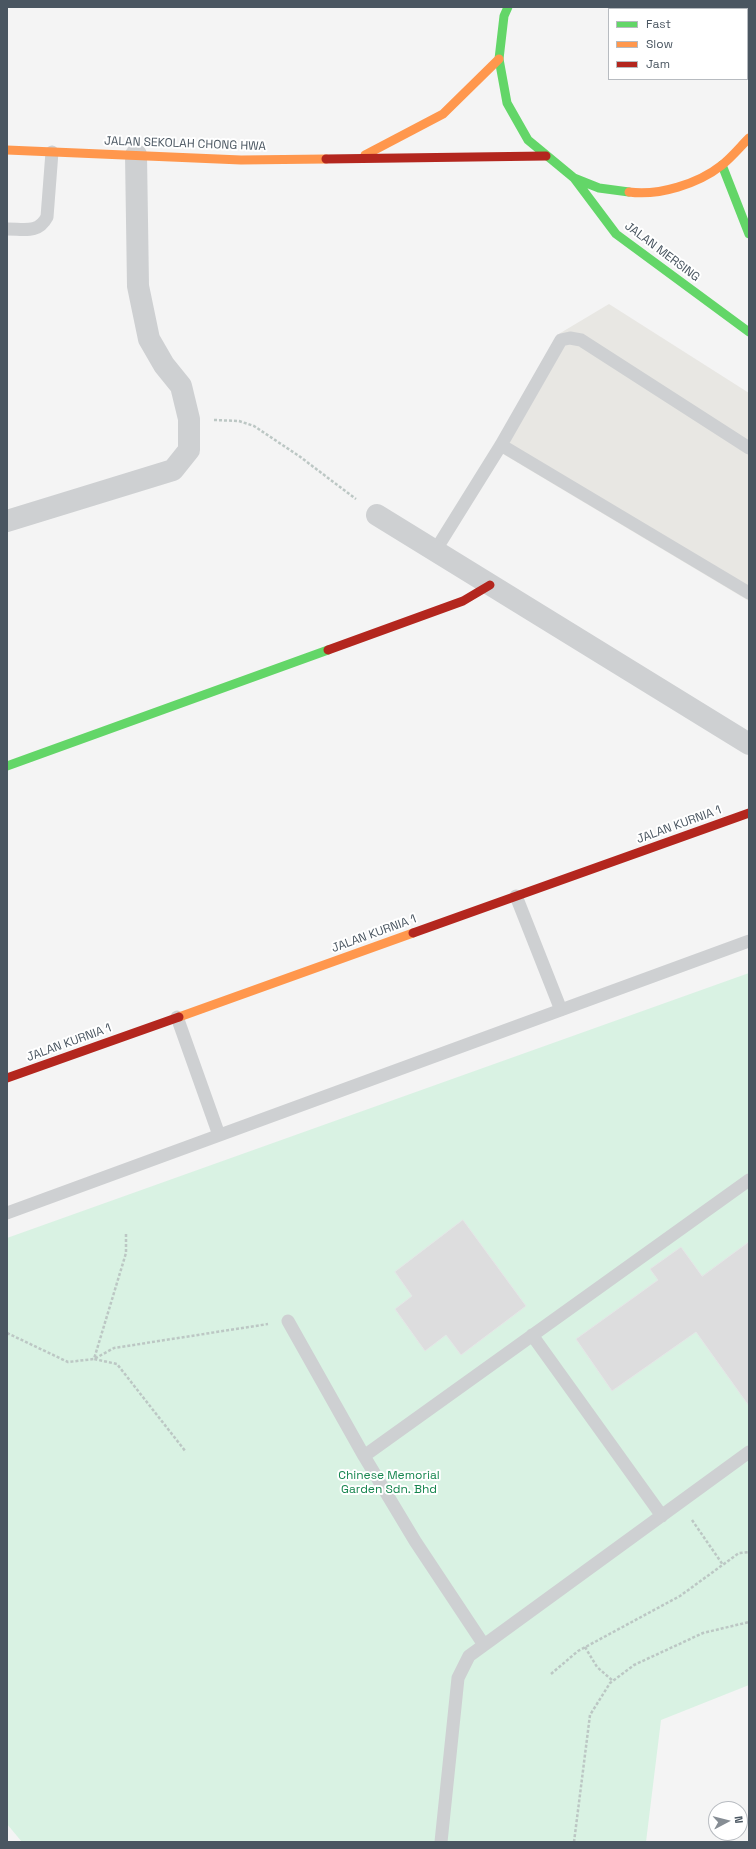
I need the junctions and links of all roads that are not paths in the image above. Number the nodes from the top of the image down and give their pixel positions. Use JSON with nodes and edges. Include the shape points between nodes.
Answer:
{"nodes":[{"id":1,"x":508,"y":7,"type":"edge"},
{"id":2,"x":499,"y":60,"type":"junction"},
{"id":3,"x":749,"y":138,"type":"edge"},
{"id":4,"x":7,"y":150,"type":"edge"},
{"id":5,"x":52,"y":152,"type":"junction"},
{"id":6,"x":136,"y":155,"type":"junction"},
{"id":7,"x":546,"y":156,"type":"junction"},
{"id":8,"x":362,"y":157,"type":"junction"},
{"id":9,"x":722,"y":165,"type":"junction"},
{"id":10,"x":574,"y":178,"type":"junction"},
{"id":11,"x":7,"y":229,"type":"edge"},
{"id":12,"x":749,"y":234,"type":"edge"},
{"id":13,"x":749,"y":332,"type":"edge"},
{"id":14,"x":501,"y":446,"type":"junction"},
{"id":15,"x":749,"y":448,"type":"edge"},
{"id":16,"x":377,"y":515,"type":"road end"},
{"id":17,"x":7,"y":521,"type":"edge"},
{"id":18,"x":435,"y":551,"type":"junction"},
{"id":19,"x":490,"y":585,"type":"junction"},
{"id":20,"x":749,"y":593,"type":"edge"},
{"id":21,"x":749,"y":744,"type":"edge"},
{"id":22,"x":7,"y":766,"type":"edge"},
{"id":23,"x":749,"y":813,"type":"edge"},
{"id":24,"x":516,"y":896,"type":"junction"},
{"id":25,"x":749,"y":941,"type":"edge"},
{"id":26,"x":561,"y":1010,"type":"junction"},
{"id":27,"x":177,"y":1017,"type":"junction"},
{"id":28,"x":7,"y":1078,"type":"edge"},
{"id":29,"x":219,"y":1135,"type":"junction"},
{"id":30,"x":749,"y":1180,"type":"edge"},
{"id":31,"x":7,"y":1213,"type":"edge"},
{"id":32,"x":288,"y":1321,"type":"road end"},
{"id":33,"x":532,"y":1335,"type":"junction"},
{"id":34,"x":749,"y":1452,"type":"edge"},
{"id":35,"x":364,"y":1456,"type":"junction"},
{"id":36,"x":662,"y":1516,"type":"junction"},
{"id":37,"x":484,"y":1645,"type":"junction"},
{"id":38,"x":441,"y":1842,"type":"edge"}],
"edges":[{"from":1,"to":2,"type":"main road","via":[[504,16]]},
{"from":2,"to":7,"type":"main road","via":[[507,103],[528,140]]},
{"from":2,"to":8,"type":"main road","name":"JALAN SEKOLAH CHONG HWA","via":[[443,114]]},
{"from":3,"to":9,"type":"main road"},
{"from":4,"to":5,"type":"main road","name":"JALAN SEKOLAH CHONG HWA"},
{"from":5,"to":6,"type":"main road","name":"JALAN SEKOLAH CHONG HWA"},
{"from":5,"to":11,"type":"lane","via":[[47,217],[44,224],[37,229]]},
{"from":6,"to":8,"type":"main road","name":"JALAN SEKOLAH CHONG HWA","via":[[241,160]]},
{"from":6,"to":17,"type":"street","via":[[138,286],[150,339],[164,365],[180,386],[189,419],[189,450],[173,470]]},
{"from":7,"to":8,"type":"main road","name":"JALAN SEKOLAH CHONG HWA"},
{"from":7,"to":10,"type":"main road"},
{"from":9,"to":10,"type":"main road","via":[[684,186],[642,194],[599,188]]},
{"from":9,"to":12,"type":"main road"},
{"from":10,"to":13,"type":"main road","name":"JALAN MERSING","via":[[616,234]]},
{"from":14,"to":15,"type":"lane","via":[[561,340],[570,338],[581,340]]},
{"from":14,"to":18,"type":"lane"},
{"from":14,"to":20,"type":"lane"},
{"from":16,"to":18,"type":"street"},
{"from":18,"to":19,"type":"street"},
{"from":19,"to":21,"type":"street"},
{"from":19,"to":22,"type":"main road","via":[[463,601]]},
{"from":23,"to":24,"type":"main road","name":"JALAN KURNIA 1"},
{"from":24,"to":26,"type":"lane"},
{"from":24,"to":27,"type":"main road","name":"JALAN KURNIA 1"},
{"from":25,"to":26,"type":"lane"},
{"from":26,"to":29,"type":"lane"},
{"from":27,"to":28,"type":"main road","name":"JALAN KURNIA 1"},
{"from":27,"to":29,"type":"lane"},
{"from":29,"to":31,"type":"lane"},
{"from":30,"to":33,"type":"lane"},
{"from":32,"to":35,"type":"lane"},
{"from":33,"to":35,"type":"lane"},
{"from":33,"to":36,"type":"lane"},
{"from":34,"to":36,"type":"lane","via":[[679,1501]]},
{"from":35,"to":37,"type":"lane","via":[[415,1541]]},
{"from":36,"to":37,"type":"lane"},
{"from":37,"to":38,"type":"lane","via":[[469,1656],[458,1678]]}]}
